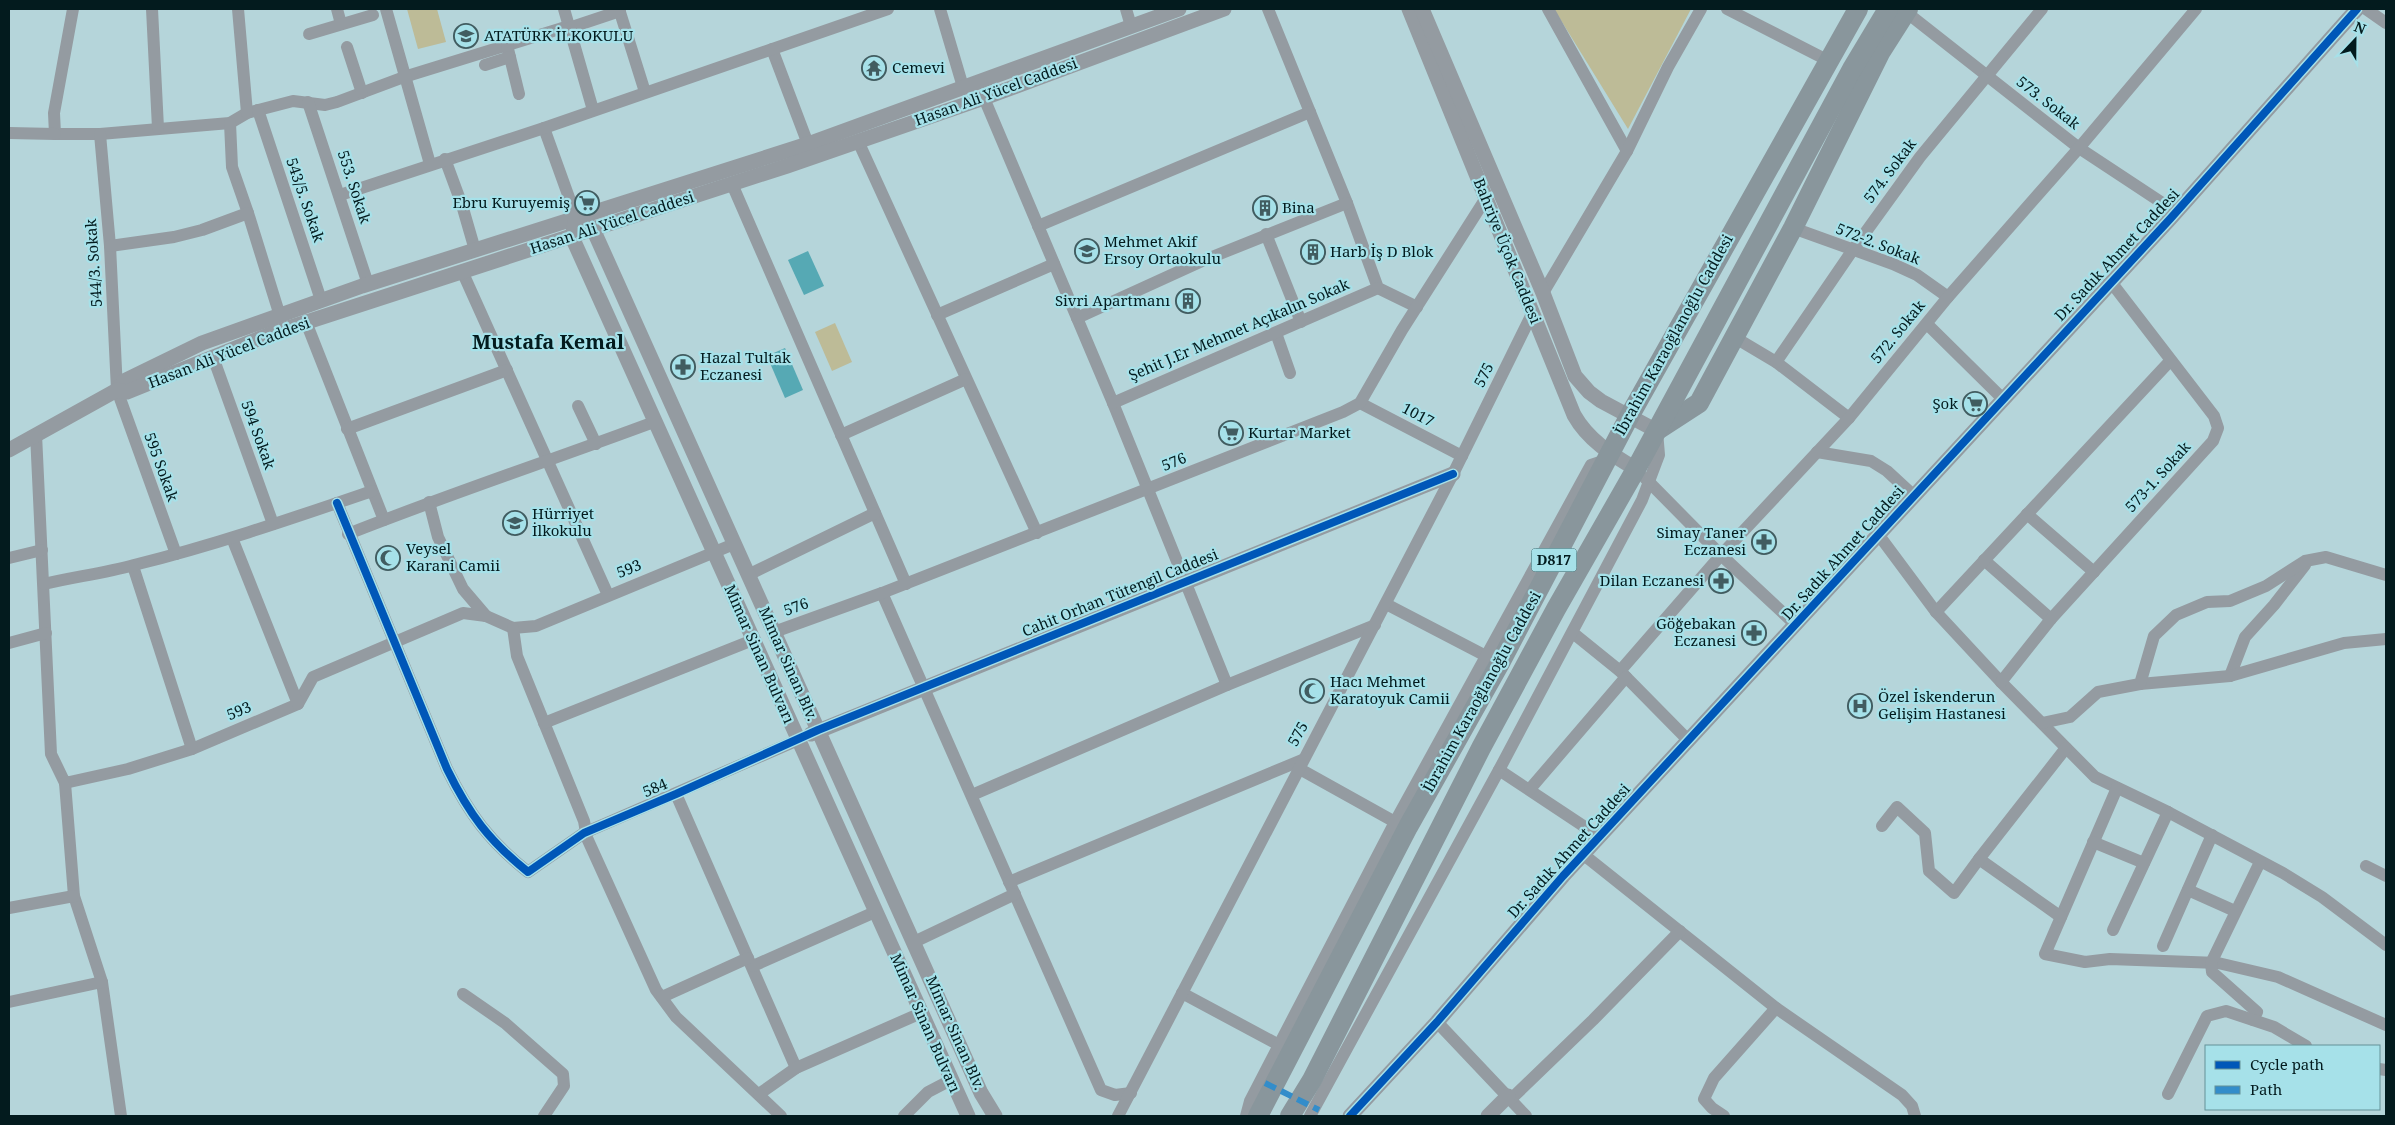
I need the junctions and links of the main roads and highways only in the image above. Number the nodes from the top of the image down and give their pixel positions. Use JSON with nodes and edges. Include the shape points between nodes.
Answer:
{"nodes":[{"id":1,"x":1858,"y":9,"type":"edge"},
{"id":2,"x":1901,"y":10,"type":"edge"},
{"id":3,"x":1657,"y":431,"type":"junction"},
{"id":4,"x":1258,"y":1116,"type":"edge"},
{"id":5,"x":1290,"y":1116,"type":"edge"}],
"edges":[{"from":1,"to":4,"type":"highway","name":"İbrahim Karaoğlanoğlu Caddesi","number":"D817","via":[[1630,415],[1500,663],[1408,827]]},
{"from":2,"to":3,"type":"highway","name":"İbrahim Karaoğlanoğlu Caddesi","number":"D817","via":[[1852,69]]},
{"from":2,"to":3,"type":"highway","via":[[1793,228],[1699,403]]},
{"from":3,"to":5,"type":"highway","name":"İbrahim Karaoğlanoğlu Caddesi","number":"D817","via":[[1643,476],[1556,609]]}]}
